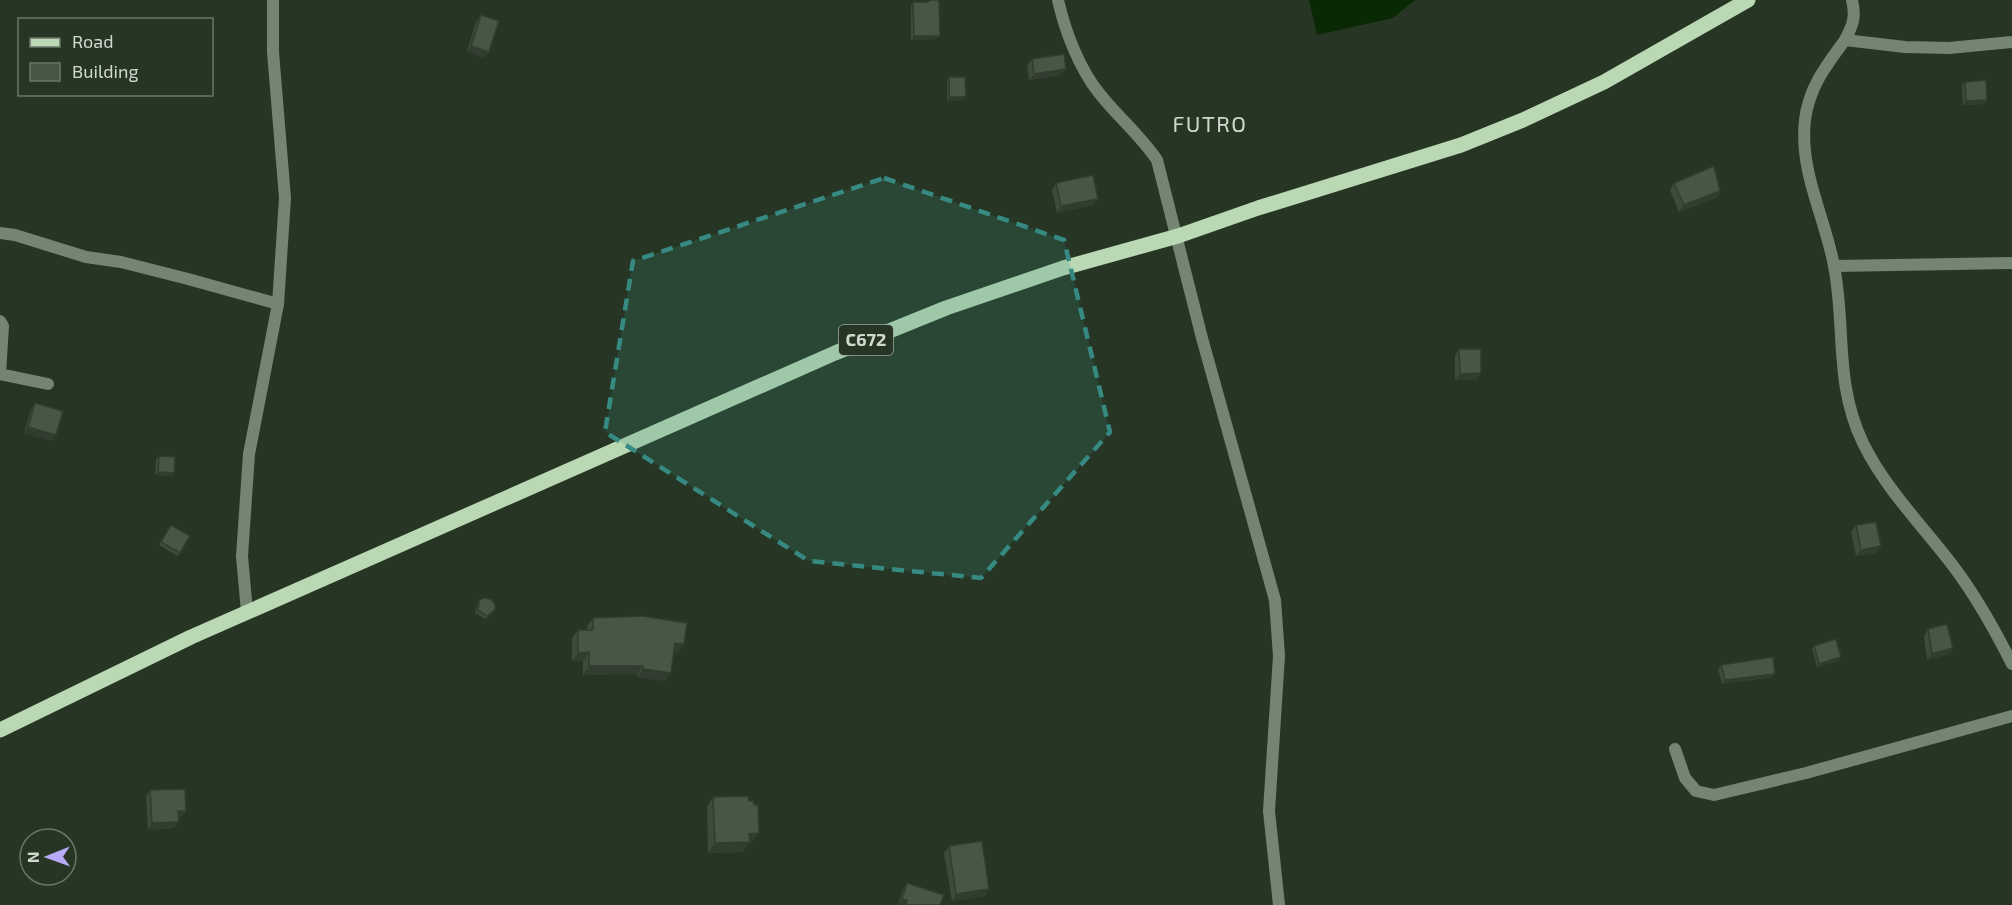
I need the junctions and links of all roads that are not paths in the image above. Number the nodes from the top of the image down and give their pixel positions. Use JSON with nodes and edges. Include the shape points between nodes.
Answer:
{"nodes":[{"id":1,"x":273,"y":0,"type":"edge"},
{"id":2,"x":1058,"y":0,"type":"edge"},
{"id":3,"x":1748,"y":0,"type":"edge"},
{"id":4,"x":1852,"y":0,"type":"edge"},
{"id":5,"x":1845,"y":40,"type":"junction"},
{"id":6,"x":2012,"y":42,"type":"edge"},
{"id":7,"x":0,"y":233,"type":"edge"},
{"id":8,"x":1178,"y":236,"type":"junction"},
{"id":9,"x":2012,"y":263,"type":"edge"},
{"id":10,"x":1834,"y":266,"type":"junction"},
{"id":11,"x":278,"y":304,"type":"junction"},
{"id":12,"x":0,"y":321,"type":"edge"},
{"id":13,"x":48,"y":384,"type":"dead end"},
{"id":14,"x":248,"y":612,"type":"junction"},
{"id":15,"x":2012,"y":664,"type":"edge"},
{"id":16,"x":2012,"y":716,"type":"edge"},
{"id":17,"x":0,"y":730,"type":"edge"},
{"id":18,"x":1675,"y":750,"type":"dead end"},
{"id":19,"x":1279,"y":905,"type":"edge"}],
"edges":[{"from":1,"to":11,"type":"street","via":[[273,52],[285,198]]},
{"from":2,"to":8,"type":"street","via":[[1063,22],[1099,94],[1157,160]]},
{"from":3,"to":8,"type":"main road","number":"C672","via":[[1604,82],[1523,120],[1461,145]]},
{"from":4,"to":5,"type":"street","via":[[1854,20]]},
{"from":5,"to":6,"type":"street","via":[[1921,48]]},
{"from":5,"to":10,"type":"street","via":[[1816,79],[1805,122],[1811,182]]},
{"from":7,"to":11,"type":"street"},
{"from":8,"to":14,"type":"main road","number":"C672","via":[[1052,271],[946,308]]},
{"from":8,"to":19,"type":"street","via":[[1202,338],[1275,600],[1280,656],[1269,811]]},
{"from":9,"to":10,"type":"street"},
{"from":10,"to":15,"type":"street","via":[[1848,404],[1863,444],[1993,625]]},
{"from":11,"to":14,"type":"street","via":[[249,454],[242,556]]},
{"from":12,"to":13,"type":"street","via":[[0,375]]},
{"from":14,"to":17,"type":"main road","number":"C672"},
{"from":16,"to":18,"type":"street","via":[[1714,795],[1696,791],[1685,778]]}]}
